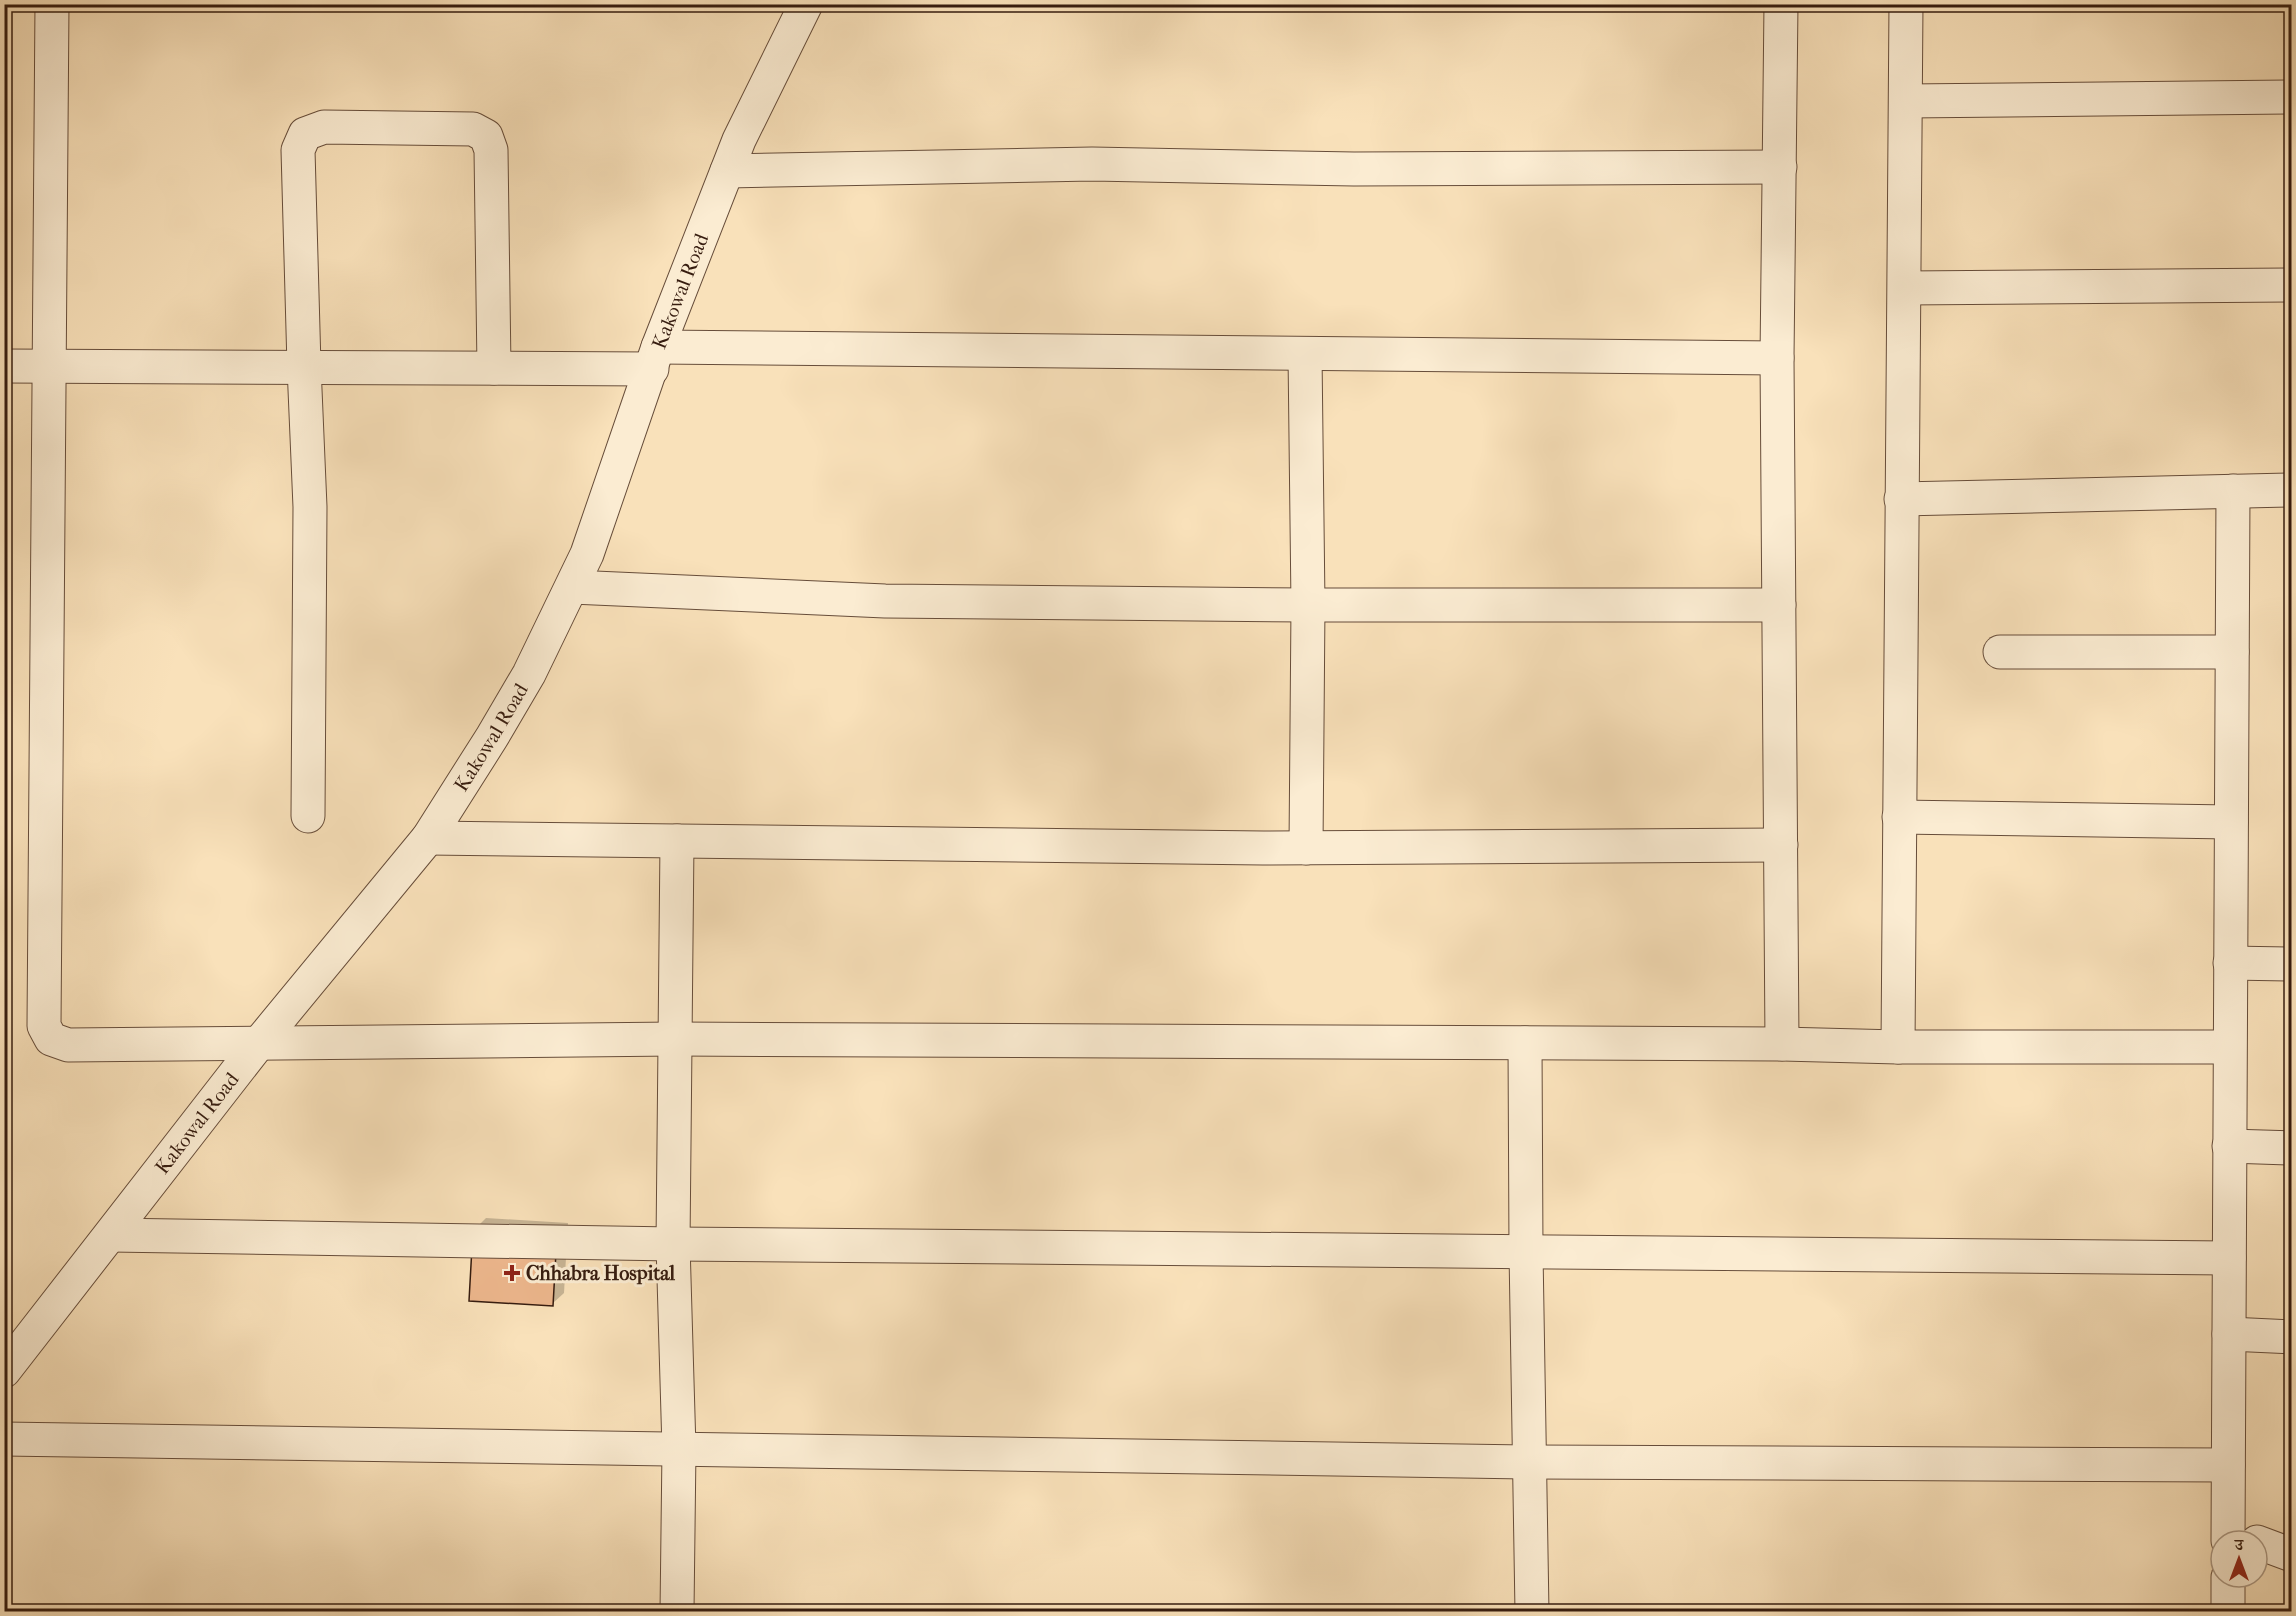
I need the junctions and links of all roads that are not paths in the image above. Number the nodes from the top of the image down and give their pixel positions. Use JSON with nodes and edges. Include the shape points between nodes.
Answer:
{"nodes":[{"id":1,"x":52,"y":4,"type":"edge"},
{"id":2,"x":806,"y":4,"type":"edge"},
{"id":3,"x":1781,"y":4,"type":"edge"},
{"id":4,"x":1906,"y":4,"type":"edge"},
{"id":5,"x":2292,"y":97,"type":"edge"},
{"id":6,"x":1906,"y":101,"type":"junction"},
{"id":7,"x":1780,"y":167,"type":"junction"},
{"id":8,"x":727,"y":171,"type":"junction"},
{"id":9,"x":2292,"y":285,"type":"edge"},
{"id":10,"x":1905,"y":288,"type":"junction"},
{"id":11,"x":1305,"y":354,"type":"junction"},
{"id":12,"x":655,"y":358,"type":"junction"},
{"id":13,"x":1777,"y":358,"type":"junction"},
{"id":14,"x":4,"y":366,"type":"edge"},
{"id":15,"x":304,"y":366,"type":"junction"},
{"id":16,"x":48,"y":367,"type":"junction"},
{"id":17,"x":494,"y":368,"type":"junction"},
{"id":18,"x":2292,"y":490,"type":"edge"},
{"id":19,"x":2234,"y":491,"type":"junction"},
{"id":20,"x":1901,"y":499,"type":"junction"},
{"id":21,"x":572,"y":587,"type":"junction"},
{"id":22,"x":1308,"y":605,"type":"junction"},
{"id":23,"x":1779,"y":605,"type":"junction"},
{"id":24,"x":2000,"y":652,"type":"dead end"},
{"id":25,"x":2232,"y":652,"type":"junction"},
{"id":26,"x":308,"y":816,"type":"dead end"},
{"id":27,"x":1899,"y":817,"type":"junction"},
{"id":28,"x":2231,"y":822,"type":"junction"},
{"id":29,"x":428,"y":838,"type":"junction"},
{"id":30,"x":677,"y":842,"type":"junction"},
{"id":31,"x":1781,"y":845,"type":"junction"},
{"id":32,"x":1306,"y":848,"type":"junction"},
{"id":33,"x":2230,"y":963,"type":"junction"},
{"id":34,"x":2292,"y":964,"type":"edge"},
{"id":35,"x":675,"y":1039,"type":"junction"},
{"id":36,"x":260,"y":1043,"type":"junction"},
{"id":37,"x":1526,"y":1043,"type":"junction"},
{"id":38,"x":1782,"y":1044,"type":"junction"},
{"id":39,"x":1898,"y":1047,"type":"junction"},
{"id":40,"x":2229,"y":1047,"type":"junction"},
{"id":41,"x":2229,"y":1146,"type":"junction"},
{"id":42,"x":2292,"y":1148,"type":"edge"},
{"id":43,"x":111,"y":1235,"type":"junction"},
{"id":44,"x":674,"y":1244,"type":"junction"},
{"id":45,"x":1526,"y":1252,"type":"junction"},
{"id":46,"x":2229,"y":1258,"type":"junction"},
{"id":47,"x":2229,"y":1334,"type":"junction"},
{"id":48,"x":2292,"y":1338,"type":"edge"},
{"id":49,"x":4,"y":1371,"type":"edge"},
{"id":50,"x":4,"y":1439,"type":"edge"},
{"id":51,"x":679,"y":1449,"type":"junction"},
{"id":52,"x":1531,"y":1462,"type":"junction"},
{"id":53,"x":2228,"y":1465,"type":"junction"},
{"id":54,"x":2240,"y":1529,"type":"edge"},
{"id":55,"x":2269,"y":1548,"type":"edge"},
{"id":56,"x":2292,"y":1555,"type":"edge"},
{"id":57,"x":2228,"y":1589,"type":"edge"},
{"id":58,"x":677,"y":1611,"type":"edge"},
{"id":59,"x":1533,"y":1611,"type":"edge"},
{"id":60,"x":2228,"y":1611,"type":"edge"}],
"edges":[{"from":1,"to":16,"type":"street"},
{"from":2,"to":8,"type":"street","name":"Kakowal Road"},
{"from":3,"to":7,"type":"street"},
{"from":4,"to":6,"type":"street"},
{"from":5,"to":6,"type":"street"},
{"from":6,"to":10,"type":"street"},
{"from":7,"to":8,"type":"street","via":[[1354,169],[1092,164]]},
{"from":7,"to":13,"type":"street"},
{"from":8,"to":12,"type":"street","name":"Kakowal Road"},
{"from":9,"to":10,"type":"street"},
{"from":10,"to":20,"type":"street"},
{"from":11,"to":12,"type":"street"},
{"from":11,"to":13,"type":"street"},
{"from":11,"to":22,"type":"street"},
{"from":12,"to":17,"type":"street"},
{"from":12,"to":21,"type":"street","name":"Kakowal Road"},
{"from":13,"to":23,"type":"street"},
{"from":14,"to":16,"type":"street"},
{"from":15,"to":16,"type":"street"},
{"from":15,"to":17,"type":"street"},
{"from":15,"to":17,"type":"street","via":[[298,150],[305,134],[324,127],[473,129],[486,136],[490,150]]},
{"from":15,"to":26,"type":"street","via":[[310,507]]},
{"from":16,"to":36,"type":"street","via":[[44,1026],[51,1039],[68,1045]]},
{"from":18,"to":19,"type":"street"},
{"from":19,"to":20,"type":"street"},
{"from":19,"to":25,"type":"street"},
{"from":20,"to":27,"type":"street"},
{"from":21,"to":22,"type":"street","via":[[885,601]]},
{"from":21,"to":29,"type":"street","name":"Kakowal Road","via":[[529,674]]},
{"from":22,"to":23,"type":"street"},
{"from":22,"to":32,"type":"street"},
{"from":23,"to":31,"type":"street"},
{"from":24,"to":25,"type":"street"},
{"from":25,"to":28,"type":"street"},
{"from":27,"to":28,"type":"street"},
{"from":27,"to":39,"type":"street"},
{"from":28,"to":33,"type":"street"},
{"from":29,"to":30,"type":"street"},
{"from":29,"to":36,"type":"street","name":"Kakowal Road"},
{"from":30,"to":32,"type":"street"},
{"from":30,"to":35,"type":"street"},
{"from":31,"to":32,"type":"street"},
{"from":31,"to":38,"type":"street"},
{"from":33,"to":34,"type":"street"},
{"from":33,"to":40,"type":"street"},
{"from":35,"to":36,"type":"street"},
{"from":35,"to":37,"type":"street"},
{"from":35,"to":44,"type":"street"},
{"from":36,"to":43,"type":"street","name":"Kakowal Road"},
{"from":37,"to":38,"type":"street"},
{"from":37,"to":45,"type":"street"},
{"from":38,"to":39,"type":"street"},
{"from":39,"to":40,"type":"street"},
{"from":40,"to":41,"type":"street"},
{"from":41,"to":42,"type":"street"},
{"from":41,"to":46,"type":"street"},
{"from":43,"to":44,"type":"street"},
{"from":43,"to":49,"type":"street","name":"Kakowal Road"},
{"from":44,"to":45,"type":"street"},
{"from":44,"to":51,"type":"street"},
{"from":45,"to":46,"type":"street"},
{"from":45,"to":52,"type":"street"},
{"from":46,"to":47,"type":"street"},
{"from":47,"to":48,"type":"street"},
{"from":47,"to":53,"type":"street"},
{"from":50,"to":51,"type":"street"},
{"from":51,"to":52,"type":"street"},
{"from":51,"to":58,"type":"street"},
{"from":52,"to":53,"type":"street"},
{"from":52,"to":59,"type":"street"},
{"from":53,"to":54,"type":"street"},
{"from":55,"to":56,"type":"street"},
{"from":57,"to":60,"type":"street"}]}
